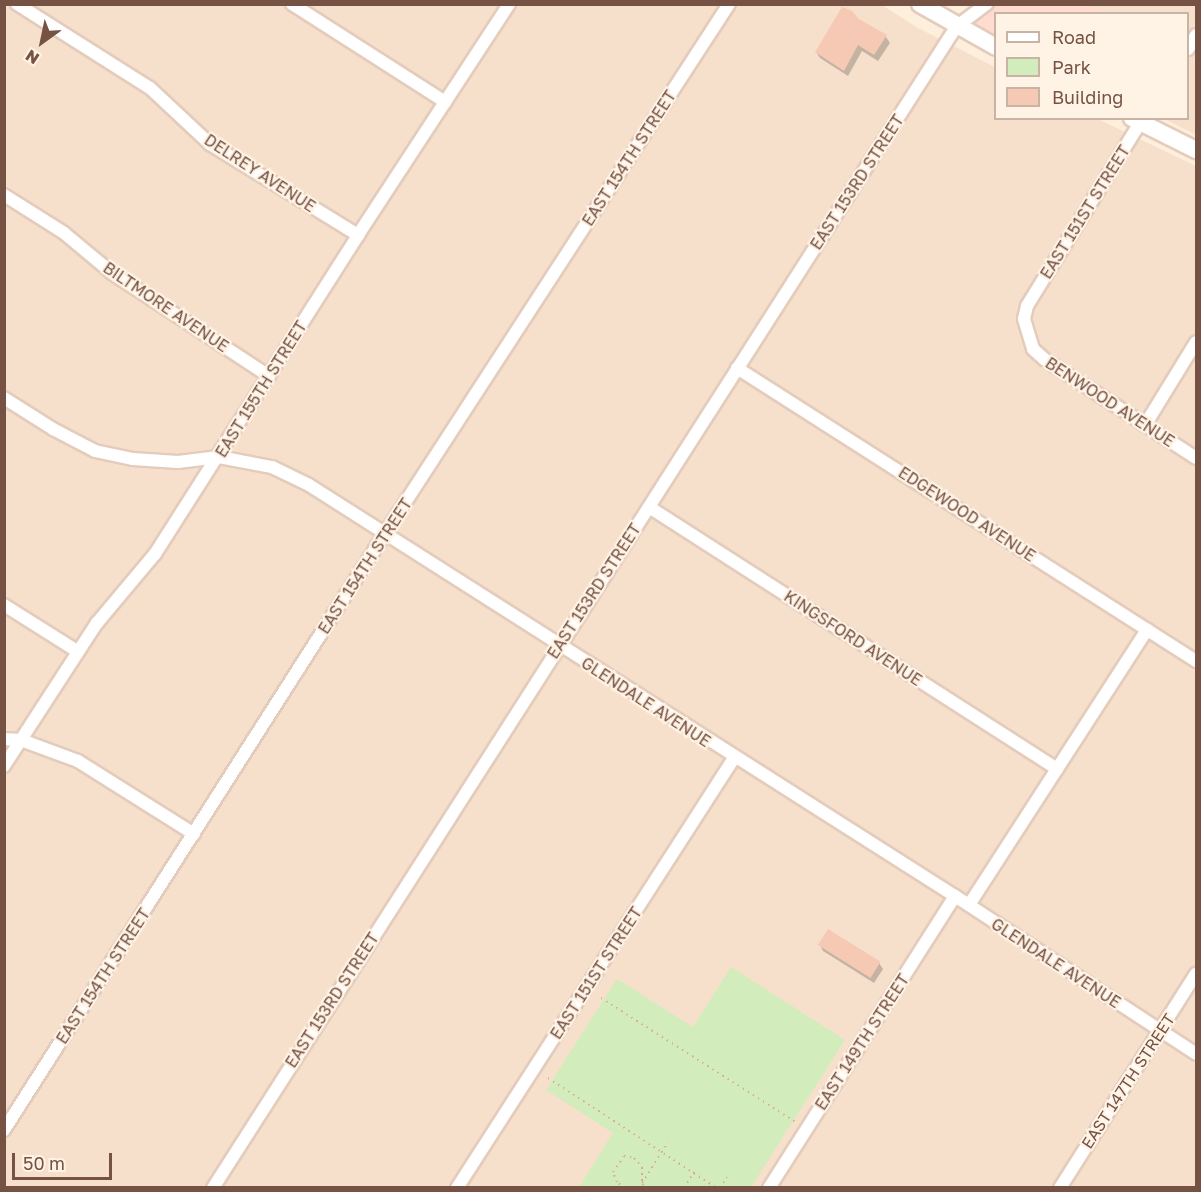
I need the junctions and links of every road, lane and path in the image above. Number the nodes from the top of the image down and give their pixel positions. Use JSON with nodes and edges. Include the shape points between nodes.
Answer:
{"nodes":[{"id":1,"x":17,"y":4,"type":"edge"},
{"id":2,"x":292,"y":4,"type":"edge"},
{"id":3,"x":509,"y":4,"type":"edge"},
{"id":4,"x":729,"y":4,"type":"edge"},
{"id":5,"x":920,"y":4,"type":"edge"},
{"id":6,"x":987,"y":4,"type":"edge"},
{"id":7,"x":956,"y":27,"type":"junction"},
{"id":8,"x":994,"y":46,"type":"edge"},
{"id":9,"x":445,"y":102,"type":"junction"},
{"id":10,"x":1138,"y":120,"type":"edge"},
{"id":11,"x":1197,"y":150,"type":"edge"},
{"id":12,"x":4,"y":195,"type":"edge"},
{"id":13,"x":358,"y":235,"type":"junction"},
{"id":14,"x":1027,"y":306,"type":"joint"},
{"id":15,"x":1197,"y":342,"type":"edge"},
{"id":16,"x":737,"y":368,"type":"junction"},
{"id":17,"x":269,"y":376,"type":"junction"},
{"id":18,"x":4,"y":398,"type":"edge"},
{"id":19,"x":1145,"y":424,"type":"junction"},
{"id":20,"x":219,"y":457,"type":"junction"},
{"id":21,"x":1197,"y":458,"type":"edge"},
{"id":22,"x":649,"y":507,"type":"junction"},
{"id":23,"x":384,"y":535,"type":"junction"},
{"id":24,"x":4,"y":605,"type":"edge"},
{"id":25,"x":1148,"y":630,"type":"junction"},
{"id":26,"x":558,"y":646,"type":"junction"},
{"id":27,"x":77,"y":651,"type":"junction"},
{"id":28,"x":1197,"y":661,"type":"edge"},
{"id":29,"x":4,"y":739,"type":"edge"},
{"id":30,"x":21,"y":740,"type":"junction"},
{"id":31,"x":734,"y":758,"type":"junction"},
{"id":32,"x":4,"y":766,"type":"edge"},
{"id":33,"x":1057,"y":769,"type":"junction"},
{"id":34,"x":194,"y":834,"type":"junction"},
{"id":35,"x":955,"y":896,"type":"junction"},
{"id":36,"x":969,"y":905,"type":"junction"},
{"id":37,"x":1197,"y":974,"type":"edge"},
{"id":38,"x":601,"y":998,"type":"dead end"},
{"id":39,"x":1160,"y":1031,"type":"junction"},
{"id":40,"x":1197,"y":1054,"type":"edge"},
{"id":41,"x":548,"y":1078,"type":"dead end"},
{"id":42,"x":798,"y":1123,"type":"dead end"},
{"id":43,"x":4,"y":1130,"type":"edge"},
{"id":44,"x":668,"y":1142,"type":"dead end"},
{"id":45,"x":662,"y":1152,"type":"junction"},
{"id":46,"x":694,"y":1172,"type":"junction"},
{"id":47,"x":727,"y":1177,"type":"dead end"},
{"id":48,"x":617,"y":1182,"type":"junction"},
{"id":49,"x":642,"y":1184,"type":"junction"},
{"id":50,"x":213,"y":1188,"type":"edge"},
{"id":51,"x":457,"y":1188,"type":"edge"},
{"id":52,"x":615,"y":1188,"type":"edge"},
{"id":53,"x":625,"y":1188,"type":"edge"},
{"id":54,"x":639,"y":1188,"type":"edge"},
{"id":55,"x":647,"y":1188,"type":"edge"},
{"id":56,"x":684,"y":1188,"type":"edge"},
{"id":57,"x":718,"y":1188,"type":"edge"},
{"id":58,"x":769,"y":1188,"type":"edge"},
{"id":59,"x":1060,"y":1188,"type":"edge"}],
"edges":[{"from":1,"to":13,"type":"street","name":"DELREY AVENUE","via":[[150,88],[210,144]]},
{"from":2,"to":9,"type":"street"},
{"from":3,"to":9,"type":"street","name":"EAST 155TH STREET"},
{"from":4,"to":23,"type":"street","name":"EAST 154TH STREET"},
{"from":5,"to":7,"type":"main road"},
{"from":6,"to":7,"type":"street","name":"EAST 153RD STREET"},
{"from":7,"to":8,"type":"main road"},
{"from":7,"to":16,"type":"street","name":"EAST 153RD STREET"},
{"from":9,"to":13,"type":"street","name":"EAST 155TH STREET"},
{"from":10,"to":11,"type":"main road"},
{"from":10,"to":14,"type":"street","name":"EAST 151ST STREET"},
{"from":12,"to":17,"type":"street","name":"BILTMORE AVENUE","via":[[64,233],[112,273]]},
{"from":13,"to":17,"type":"street","name":"EAST 155TH STREET"},
{"from":14,"to":19,"type":"street","name":"BENWOOD AVENUE","via":[[1024,319],[1033,349]]},
{"from":15,"to":19,"type":"street"},
{"from":16,"to":22,"type":"street","name":"EAST 153RD STREET"},
{"from":16,"to":25,"type":"street","name":"EDGEWOOD AVENUE"},
{"from":17,"to":20,"type":"street","name":"EAST 155TH STREET"},
{"from":18,"to":20,"type":"street","name":"GLENDALE AVENUE","via":[[95,451],[178,462]]},
{"from":19,"to":21,"type":"street","name":"BENWOOD AVENUE"},
{"from":20,"to":23,"type":"street","name":"GLENDALE AVENUE","via":[[272,467],[309,485]]},
{"from":20,"to":27,"type":"street","name":"EAST 155TH STREET","via":[[155,554]]},
{"from":22,"to":26,"type":"street","name":"EAST 153RD STREET"},
{"from":22,"to":33,"type":"street","name":"KINGSFORD AVENUE"},
{"from":23,"to":26,"type":"street","name":"GLENDALE AVENUE"},
{"from":23,"to":34,"type":"street","name":"EAST 154TH STREET"},
{"from":24,"to":27,"type":"street"},
{"from":25,"to":28,"type":"street","name":"EDGEWOOD AVENUE"},
{"from":25,"to":33,"type":"street"},
{"from":26,"to":31,"type":"street","name":"GLENDALE AVENUE"},
{"from":26,"to":50,"type":"street","name":"EAST 153RD STREET"},
{"from":27,"to":30,"type":"street","name":"EAST 155TH STREET"},
{"from":29,"to":30,"type":"street"},
{"from":30,"to":32,"type":"street","name":"EAST 155TH STREET"},
{"from":30,"to":34,"type":"street","via":[[78,761]]},
{"from":31,"to":35,"type":"street","name":"GLENDALE AVENUE"},
{"from":31,"to":51,"type":"street","name":"EAST 151ST STREET"},
{"from":33,"to":36,"type":"street"},
{"from":34,"to":43,"type":"street","name":"EAST 154TH STREET"},
{"from":35,"to":36,"type":"street","name":"GLENDALE AVENUE"},
{"from":35,"to":58,"type":"street","name":"EAST 149TH STREET"},
{"from":36,"to":39,"type":"street","name":"GLENDALE AVENUE"},
{"from":37,"to":39,"type":"street","name":"EAST 147TH STREET"},
{"from":38,"to":42,"type":"path"},
{"from":39,"to":40,"type":"street","name":"GLENDALE AVENUE"},
{"from":39,"to":59,"type":"street","name":"EAST 147TH STREET"},
{"from":41,"to":45,"type":"path"},
{"from":44,"to":45,"type":"path"},
{"from":45,"to":46,"type":"path"},
{"from":45,"to":49,"type":"path"},
{"from":46,"to":56,"type":"path"},
{"from":46,"to":57,"type":"path"},
{"from":47,"to":57,"type":"path"},
{"from":48,"to":49,"type":"path","via":[[613,1172],[624,1156],[634,1158],[642,1167]]},
{"from":48,"to":52,"type":"path"},
{"from":48,"to":53,"type":"path"},
{"from":49,"to":54,"type":"path"},
{"from":49,"to":55,"type":"path"}]}
